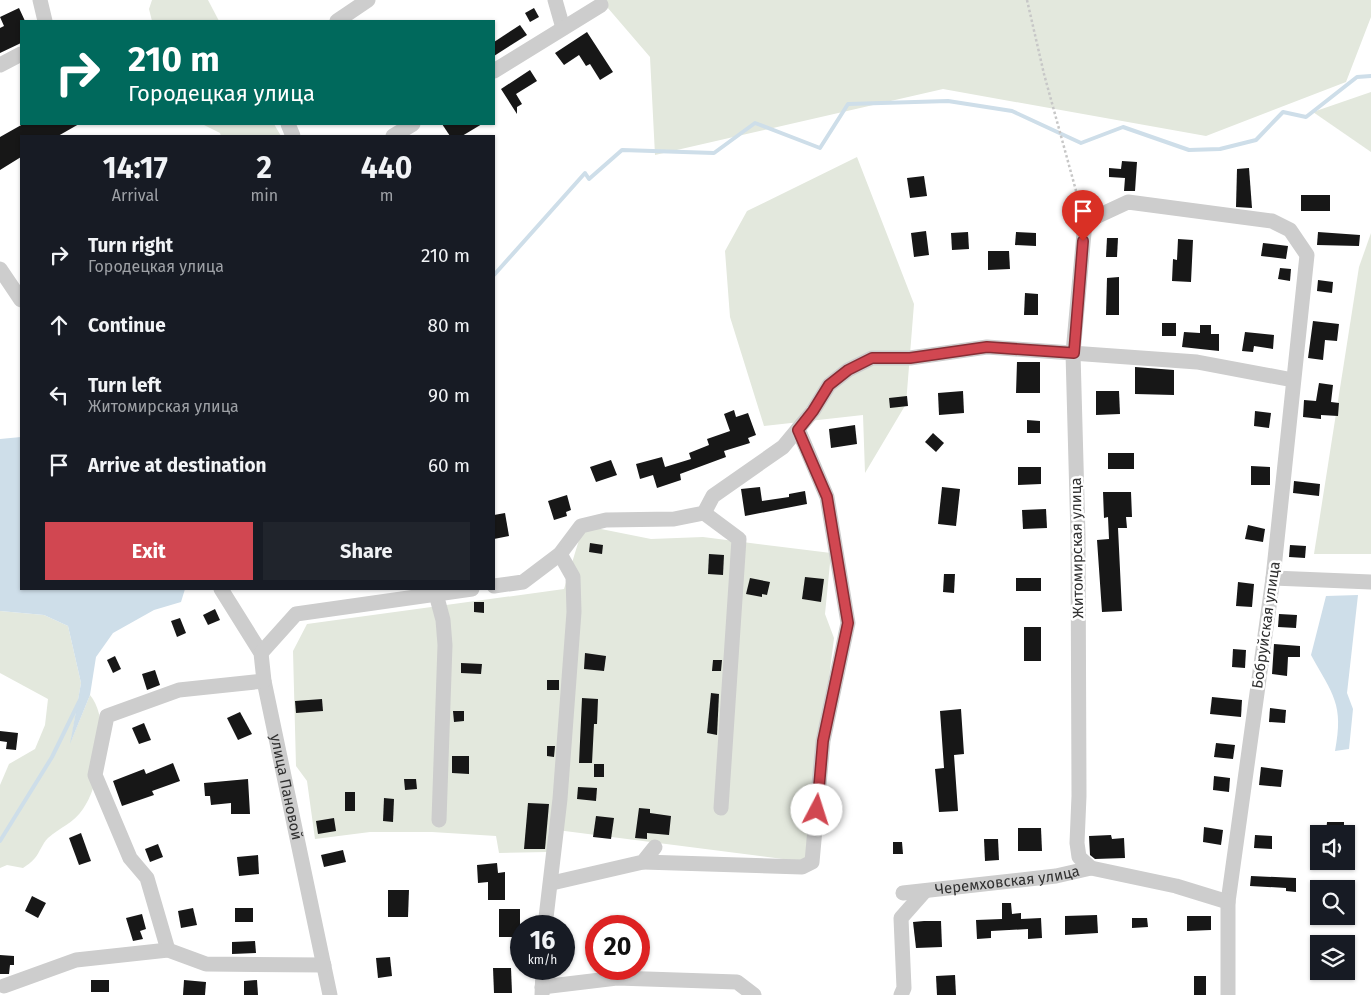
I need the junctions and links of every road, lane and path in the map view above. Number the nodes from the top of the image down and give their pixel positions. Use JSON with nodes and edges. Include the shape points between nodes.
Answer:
{"nodes":[{"id":1,"x":40,"y":0,"type":"edge"},
{"id":2,"x":368,"y":0,"type":"edge"},
{"id":3,"x":555,"y":0,"type":"edge"},
{"id":4,"x":1028,"y":0,"type":"edge"},
{"id":5,"x":593,"y":5,"type":"edge"},
{"id":6,"x":45,"y":20,"type":"edge"},
{"id":7,"x":339,"y":20,"type":"edge"},
{"id":8,"x":563,"y":28,"type":"junction"},
{"id":9,"x":20,"y":55,"type":"edge"},
{"id":10,"x":0,"y":66,"type":"edge"},
{"id":11,"x":495,"y":70,"type":"edge"},
{"id":12,"x":411,"y":125,"type":"edge"},
{"id":13,"x":395,"y":135,"type":"edge"},
{"id":14,"x":1085,"y":222,"type":"junction"},
{"id":15,"x":0,"y":269,"type":"edge"},
{"id":16,"x":20,"y":299,"type":"edge"},
{"id":17,"x":1074,"y":353,"type":"junction"},
{"id":18,"x":1293,"y":380,"type":"junction"},
{"id":19,"x":798,"y":430,"type":"junction"},
{"id":20,"x":704,"y":513,"type":"junction"},
{"id":21,"x":560,"y":554,"type":"junction"},
{"id":22,"x":1273,"y":578,"type":"junction"},
{"id":23,"x":1371,"y":582,"type":"edge"},
{"id":24,"x":495,"y":586,"type":"edge"},
{"id":25,"x":223,"y":590,"type":"edge"},
{"id":26,"x":465,"y":590,"type":"edge"},
{"id":27,"x":436,"y":594,"type":"junction"},
{"id":28,"x":261,"y":653,"type":"junction"},
{"id":29,"x":264,"y":681,"type":"junction"},
{"id":30,"x":721,"y":808,"type":"dead end"},
{"id":31,"x":440,"y":820,"type":"dead end"},
{"id":32,"x":655,"y":847,"type":"dead end"},
{"id":33,"x":643,"y":862,"type":"junction"},
{"id":34,"x":1091,"y":868,"type":"junction"},
{"id":35,"x":552,"y":883,"type":"junction"},
{"id":36,"x":924,"y":892,"type":"junction"},
{"id":37,"x":903,"y":893,"type":"dead end"},
{"id":38,"x":1228,"y":902,"type":"junction"},
{"id":39,"x":547,"y":915,"type":"edge"},
{"id":40,"x":168,"y":950,"type":"junction"},
{"id":41,"x":324,"y":965,"type":"junction"},
{"id":42,"x":4,"y":986,"type":"dead end"},
{"id":43,"x":688,"y":988,"type":"edge"},
{"id":44,"x":542,"y":991,"type":"edge"},
{"id":45,"x":330,"y":995,"type":"edge"},
{"id":46,"x":754,"y":995,"type":"edge"},
{"id":47,"x":901,"y":995,"type":"edge"},
{"id":48,"x":1228,"y":995,"type":"edge"}],
"edges":[{"from":1,"to":6,"type":"street"},
{"from":2,"to":7,"type":"street"},
{"from":3,"to":8,"type":"street"},
{"from":4,"to":14,"type":"path","via":[[1044,74]]},
{"from":5,"to":8,"type":"street"},
{"from":8,"to":11,"type":"street"},
{"from":9,"to":10,"type":"street"},
{"from":12,"to":13,"type":"street"},
{"from":14,"to":17,"type":"street","name":"Житомирская улица"},
{"from":14,"to":18,"type":"street","name":"Бобруйская улица","via":[[1128,202],[1264,220],[1290,230],[1308,254]]},
{"from":15,"to":16,"type":"street"},
{"from":17,"to":18,"type":"street","via":[[1197,362]]},
{"from":17,"to":19,"type":"street","via":[[987,347],[910,358],[872,358],[848,370],[829,385]]},
{"from":17,"to":34,"type":"street","name":"Житомирская улица","via":[[1078,536],[1077,843],[1079,857]]},
{"from":18,"to":22,"type":"street","name":"Бобруйская улица"},
{"from":19,"to":20,"type":"street","via":[[783,447],[713,496]]},
{"from":19,"to":33,"type":"street","via":[[827,497],[848,623],[823,741],[812,862],[802,867]]},
{"from":20,"to":21,"type":"street","via":[[674,519],[606,520],[581,526]]},
{"from":20,"to":30,"type":"street","via":[[738,539]]},
{"from":21,"to":24,"type":"street","via":[[523,582]]},
{"from":21,"to":35,"type":"street","via":[[573,578],[574,612]]},
{"from":22,"to":23,"type":"street"},
{"from":22,"to":38,"type":"street","name":"Бобруйская улица"},
{"from":25,"to":28,"type":"street","name":"улица Пановой"},
{"from":26,"to":27,"type":"street"},
{"from":27,"to":28,"type":"street","via":[[296,614]]},
{"from":27,"to":31,"type":"street","via":[[443,620],[444,645]]},
{"from":28,"to":29,"type":"street","name":"улица Пановой"},
{"from":29,"to":40,"type":"street","via":[[179,690],[107,716],[95,775],[130,858],[147,878]]},
{"from":29,"to":41,"type":"street","name":"улица Пановой"},
{"from":32,"to":33,"type":"street"},
{"from":33,"to":35,"type":"street"},
{"from":34,"to":36,"type":"street","name":"Черемховская улица","via":[[1056,876]]},
{"from":34,"to":38,"type":"street","name":"Черемховская улица","via":[[1176,886]]},
{"from":35,"to":39,"type":"street"},
{"from":36,"to":37,"type":"street","name":"Черемховская улица"},
{"from":36,"to":47,"type":"street","via":[[901,918],[904,988]]},
{"from":38,"to":48,"type":"street","name":"Бобруйская улица"},
{"from":40,"to":41,"type":"street","via":[[206,964]]},
{"from":40,"to":42,"type":"street","via":[[76,960]]},
{"from":41,"to":45,"type":"street","name":"улица Пановой"},
{"from":43,"to":44,"type":"street","via":[[617,978]]},
{"from":43,"to":46,"type":"street","via":[[737,982]]}]}
